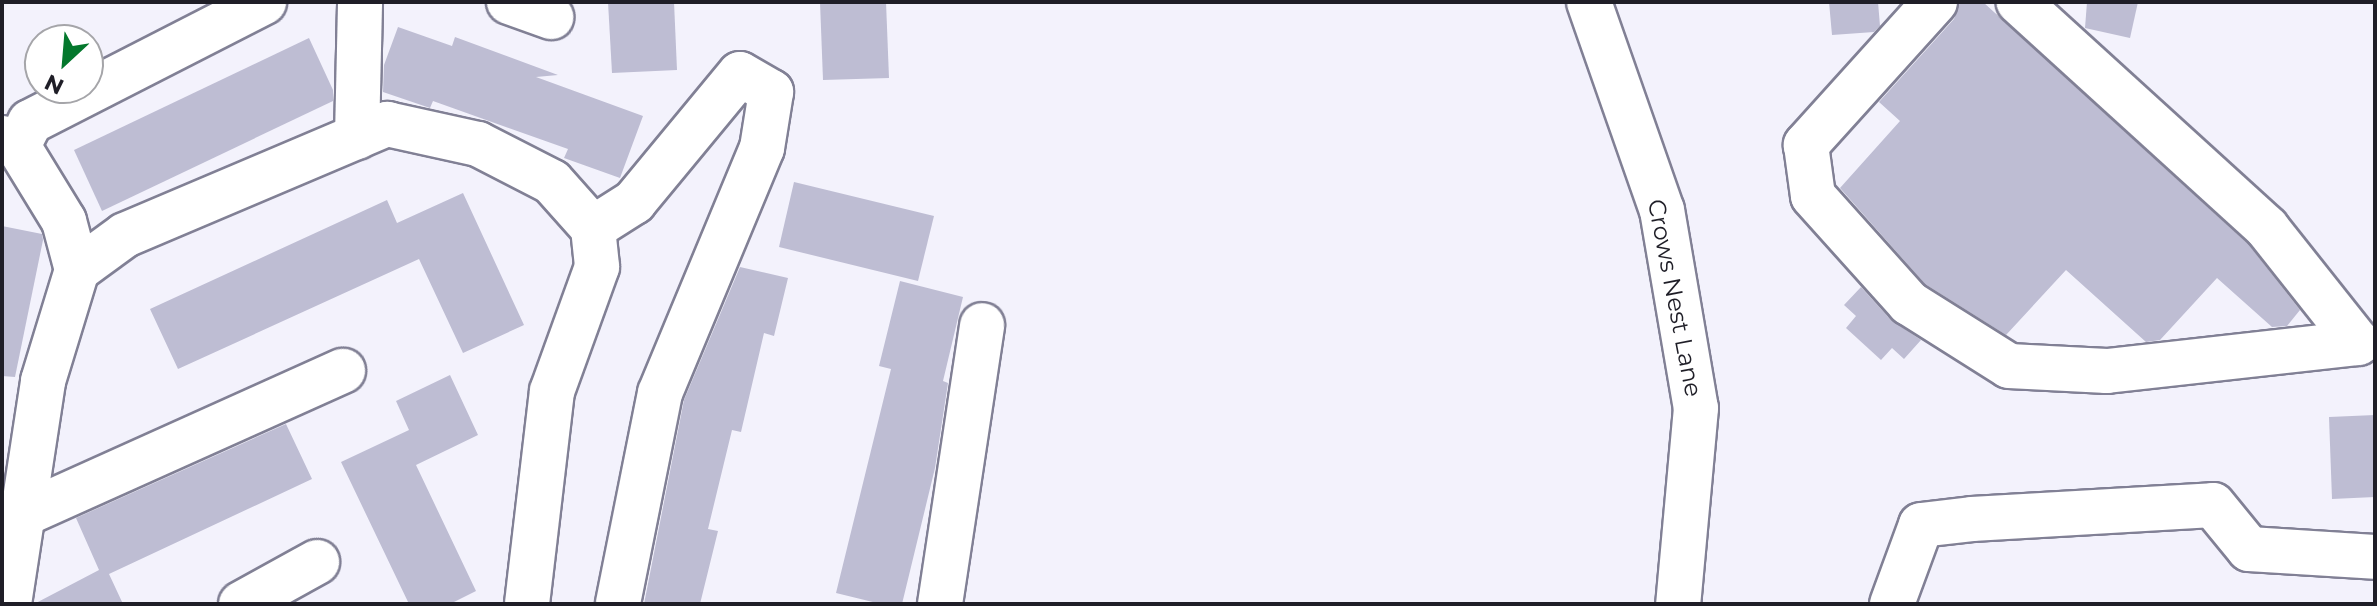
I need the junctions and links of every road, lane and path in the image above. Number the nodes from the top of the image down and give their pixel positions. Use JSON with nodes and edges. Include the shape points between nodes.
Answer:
{"nodes":[{"id":1,"x":264,"y":2,"type":"edge"},
{"id":2,"x":360,"y":2,"type":"edge"},
{"id":3,"x":509,"y":2,"type":"edge"},
{"id":4,"x":1589,"y":2,"type":"edge"},
{"id":5,"x":1935,"y":2,"type":"edge"},
{"id":6,"x":2019,"y":2,"type":"edge"},
{"id":7,"x":551,"y":17,"type":"dead end"},
{"id":8,"x":357,"y":137,"type":"junction"},
{"id":9,"x":10,"y":142,"type":"edge"},
{"id":10,"x":593,"y":228,"type":"junction"},
{"id":11,"x":77,"y":270,"type":"junction"},
{"id":12,"x":982,"y":325,"type":"dead end"},
{"id":13,"x":2366,"y":343,"type":"edge"},
{"id":14,"x":343,"y":371,"type":"dead end"},
{"id":15,"x":22,"y":515,"type":"junction"},
{"id":16,"x":2375,"y":557,"type":"edge"},
{"id":17,"x":317,"y":562,"type":"dead end"},
{"id":18,"x":9,"y":604,"type":"edge"},
{"id":19,"x":241,"y":604,"type":"edge"},
{"id":20,"x":527,"y":604,"type":"edge"},
{"id":21,"x":618,"y":604,"type":"edge"},
{"id":22,"x":940,"y":604,"type":"edge"},
{"id":23,"x":1678,"y":604,"type":"edge"},
{"id":24,"x":1892,"y":604,"type":"edge"}],
"edges":[{"from":1,"to":9,"type":"street","via":[[30,122]]},
{"from":2,"to":8,"type":"street"},
{"from":3,"to":7,"type":"street"},
{"from":4,"to":23,"type":"street","name":"Crows Nest Lane","via":[[1662,210],[1696,408]]},
{"from":5,"to":13,"type":"street","via":[[1806,145],[1813,196],[1909,303],[2009,366],[2107,371]]},
{"from":6,"to":13,"type":"street","via":[[2267,228]]},
{"from":8,"to":10,"type":"street","via":[[387,124],[478,144],[552,182]]},
{"from":8,"to":11,"type":"street","via":[[125,235]]},
{"from":9,"to":11,"type":"street","via":[[64,221]]},
{"from":10,"to":20,"type":"street","via":[[597,267],[552,391]]},
{"from":10,"to":21,"type":"street","via":[[634,202],[740,74],[771,92],[762,148],[660,393]]},
{"from":11,"to":15,"type":"street","via":[[43,381]]},
{"from":12,"to":22,"type":"street"},
{"from":14,"to":15,"type":"street"},
{"from":15,"to":18,"type":"street"},
{"from":16,"to":24,"type":"street","via":[[2249,549],[2213,505],[1972,519],[1921,525]]},
{"from":17,"to":19,"type":"street"}]}
